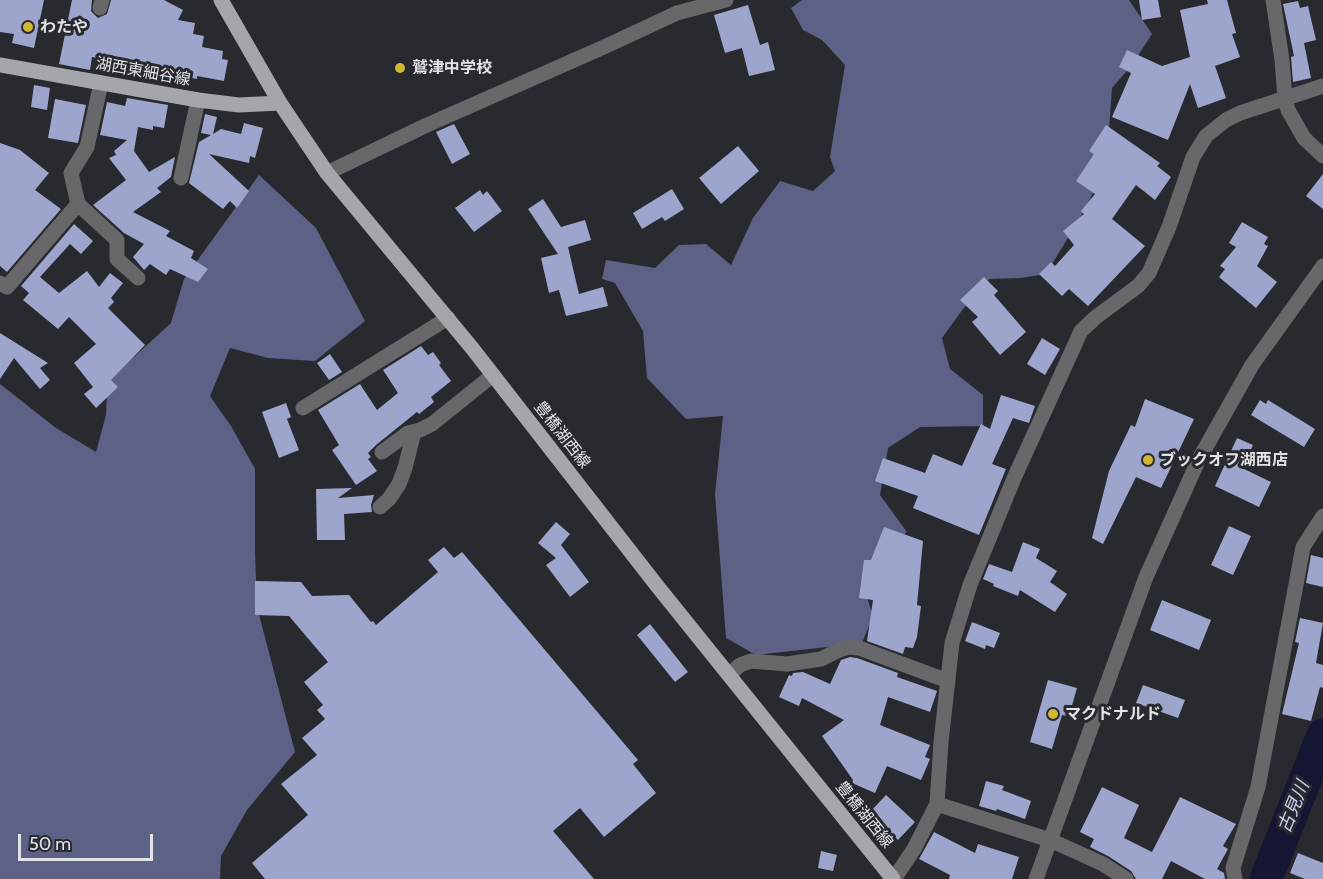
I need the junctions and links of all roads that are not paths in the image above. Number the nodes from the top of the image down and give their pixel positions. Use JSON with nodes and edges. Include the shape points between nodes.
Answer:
{"nodes":[{"id":1,"x":221,"y":0,"type":"edge"},
{"id":2,"x":726,"y":0,"type":"edge"},
{"id":3,"x":1273,"y":0,"type":"edge"},
{"id":4,"x":676,"y":7,"type":"edge"},
{"id":5,"x":0,"y":65,"type":"edge"},
{"id":6,"x":101,"y":83,"type":"junction"},
{"id":7,"x":1323,"y":86,"type":"edge"},
{"id":8,"x":1285,"y":99,"type":"junction"},
{"id":9,"x":198,"y":100,"type":"junction"},
{"id":10,"x":280,"y":103,"type":"junction"},
{"id":11,"x":1323,"y":156,"type":"edge"},
{"id":12,"x":327,"y":173,"type":"junction"},
{"id":13,"x":181,"y":178,"type":"dead end"},
{"id":14,"x":78,"y":204,"type":"junction"},
{"id":15,"x":1323,"y":266,"type":"edge"},
{"id":16,"x":138,"y":278,"type":"dead end"},
{"id":17,"x":0,"y":283,"type":"edge"},
{"id":18,"x":448,"y":318,"type":"junction"},
{"id":19,"x":493,"y":375,"type":"junction"},
{"id":20,"x":303,"y":408,"type":"dead end"},
{"id":21,"x":414,"y":432,"type":"junction"},
{"id":22,"x":382,"y":452,"type":"dead end"},
{"id":23,"x":380,"y":507,"type":"dead end"},
{"id":24,"x":1323,"y":516,"type":"edge"},
{"id":25,"x":729,"y":675,"type":"junction"},
{"id":26,"x":948,"y":681,"type":"junction"},
{"id":27,"x":937,"y":804,"type":"junction"},
{"id":28,"x":1050,"y":840,"type":"junction"},
{"id":29,"x":893,"y":879,"type":"edge"},
{"id":30,"x":1036,"y":879,"type":"edge"},
{"id":31,"x":1126,"y":879,"type":"edge"},
{"id":32,"x":1235,"y":879,"type":"edge"}],
"edges":[{"from":1,"to":10,"type":"main road","name":"豊橋湖西線"},
{"from":2,"to":4,"type":"street"},
{"from":3,"to":8,"type":"street"},
{"from":4,"to":12,"type":"street","via":[[604,48]]},
{"from":5,"to":6,"type":"main road","name":"湖西東細谷線"},
{"from":6,"to":9,"type":"main road","name":"湖西東細谷線"},
{"from":6,"to":14,"type":"street","via":[[87,147],[71,173]]},
{"from":7,"to":8,"type":"street"},
{"from":8,"to":11,"type":"street","via":[[1294,124]]},
{"from":8,"to":26,"type":"street","via":[[1240,113],[1206,136],[1193,158],[1170,227],[1149,273],[1081,331],[970,585],[952,643]]},
{"from":9,"to":10,"type":"main road","name":"湖西東細谷線","via":[[239,105]]},
{"from":9,"to":13,"type":"street"},
{"from":10,"to":12,"type":"main road","name":"豊橋湖西線"},
{"from":12,"to":18,"type":"main road","name":"豊橋湖西線"},
{"from":14,"to":16,"type":"street","via":[[117,240],[117,259]]},
{"from":14,"to":17,"type":"street","via":[[7,287]]},
{"from":15,"to":28,"type":"street","via":[[1252,365],[1198,460],[1146,577]]},
{"from":18,"to":19,"type":"main road","name":"豊橋湖西線"},
{"from":18,"to":20,"type":"street"},
{"from":19,"to":21,"type":"street","via":[[432,423]]},
{"from":19,"to":25,"type":"main road","name":"豊橋湖西線"},
{"from":21,"to":22,"type":"street"},
{"from":21,"to":23,"type":"street","via":[[399,484]]},
{"from":24,"to":32,"type":"street","via":[[1303,547],[1258,788],[1233,868]]},
{"from":25,"to":26,"type":"street","via":[[751,661],[788,664],[821,659],[849,647]]},
{"from":25,"to":29,"type":"main road","name":"豊橋湖西線"},
{"from":26,"to":27,"type":"street"},
{"from":27,"to":28,"type":"street"},
{"from":27,"to":29,"type":"street"},
{"from":28,"to":30,"type":"street"},
{"from":28,"to":31,"type":"street"}]}
